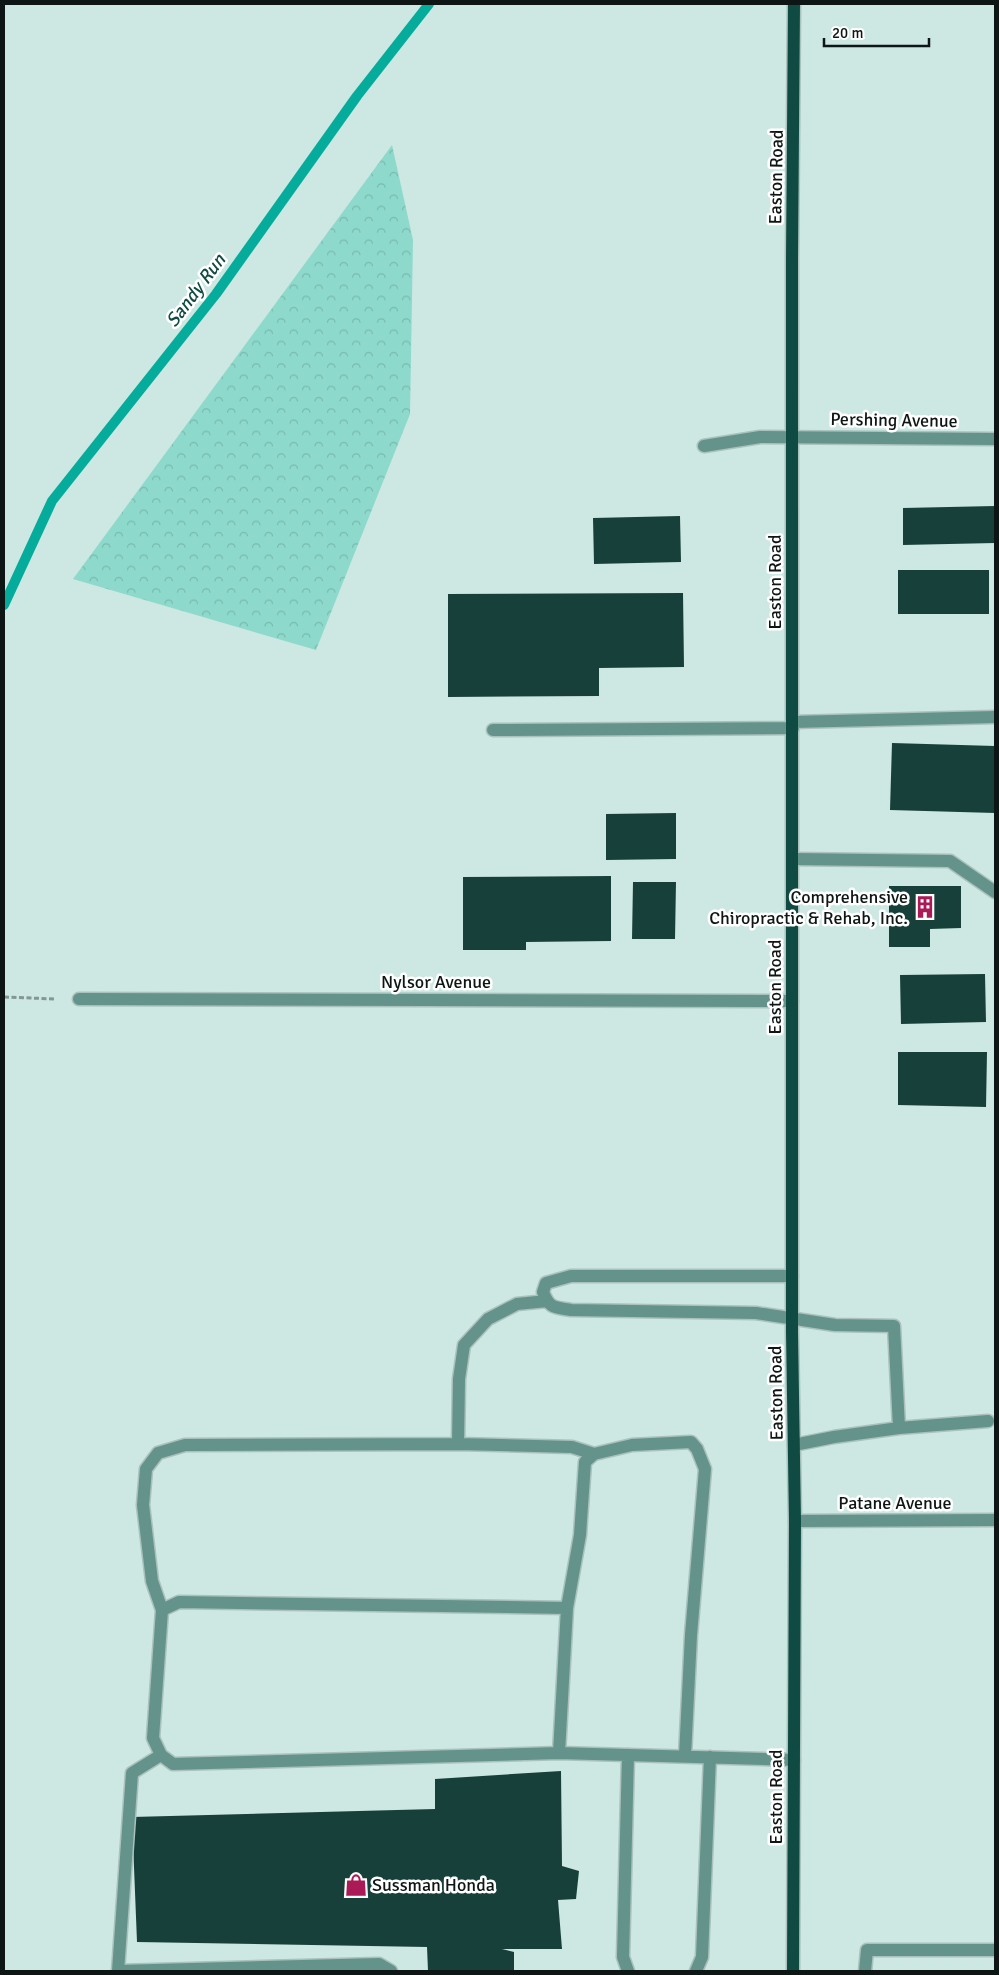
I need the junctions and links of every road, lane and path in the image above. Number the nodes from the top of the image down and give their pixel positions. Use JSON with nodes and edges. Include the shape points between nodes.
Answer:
{"nodes":[{"id":1,"x":794,"y":4,"type":"edge"},
{"id":2,"x":793,"y":437,"type":"junction"},
{"id":3,"x":995,"y":439,"type":"edge"},
{"id":4,"x":704,"y":446,"type":"dead end"},
{"id":5,"x":995,"y":717,"type":"edge"},
{"id":6,"x":793,"y":725,"type":"junction"},
{"id":7,"x":493,"y":730,"type":"dead end"},
{"id":8,"x":793,"y":859,"type":"junction"},
{"id":9,"x":995,"y":892,"type":"edge"},
{"id":10,"x":4,"y":997,"type":"edge"},
{"id":11,"x":79,"y":999,"type":"joint"},
{"id":12,"x":792,"y":1001,"type":"junction"},
{"id":13,"x":792,"y":1276,"type":"junction"},
{"id":14,"x":547,"y":1301,"type":"junction"},
{"id":15,"x":792,"y":1318,"type":"junction"},
{"id":16,"x":988,"y":1421,"type":"dead end"},
{"id":17,"x":899,"y":1428,"type":"junction"},
{"id":18,"x":458,"y":1444,"type":"junction"},
{"id":19,"x":794,"y":1445,"type":"junction"},
{"id":20,"x":594,"y":1454,"type":"junction"},
{"id":21,"x":995,"y":1520,"type":"edge"},
{"id":22,"x":796,"y":1521,"type":"junction"},
{"id":23,"x":567,"y":1608,"type":"junction"},
{"id":24,"x":162,"y":1610,"type":"junction"},
{"id":25,"x":559,"y":1753,"type":"junction"},
{"id":26,"x":161,"y":1755,"type":"junction"},
{"id":27,"x":628,"y":1755,"type":"junction"},
{"id":28,"x":685,"y":1756,"type":"junction"},
{"id":29,"x":710,"y":1757,"type":"junction"},
{"id":30,"x":794,"y":1760,"type":"junction"},
{"id":31,"x":995,"y":1950,"type":"edge"},
{"id":32,"x":118,"y":1971,"type":"edge"},
{"id":33,"x":391,"y":1971,"type":"edge"},
{"id":34,"x":628,"y":1971,"type":"edge"},
{"id":35,"x":696,"y":1971,"type":"edge"},
{"id":36,"x":793,"y":1971,"type":"edge"},
{"id":37,"x":866,"y":1971,"type":"edge"}],
"edges":[{"from":1,"to":2,"type":"main road","name":"Easton Road"},
{"from":2,"to":3,"type":"street","name":"Pershing Avenue"},
{"from":2,"to":4,"type":"street","name":"Pershing Avenue","via":[[760,437]]},
{"from":2,"to":6,"type":"main road","name":"Easton Road"},
{"from":5,"to":6,"type":"street"},
{"from":6,"to":7,"type":"street"},
{"from":6,"to":8,"type":"main road","name":"Easton Road"},
{"from":8,"to":9,"type":"street","via":[[950,861]]},
{"from":8,"to":12,"type":"main road","name":"Easton Road"},
{"from":10,"to":11,"type":"path"},
{"from":11,"to":12,"type":"street","name":"Nylsor Avenue"},
{"from":12,"to":13,"type":"main road","name":"Easton Road"},
{"from":13,"to":14,"type":"street","via":[[571,1276],[546,1282],[543,1292]]},
{"from":13,"to":15,"type":"main road","name":"Easton Road"},
{"from":14,"to":15,"type":"street","via":[[552,1307],[571,1310],[756,1314]]},
{"from":14,"to":18,"type":"street","via":[[517,1304],[488,1319],[464,1345],[459,1379]]},
{"from":15,"to":17,"type":"street","via":[[834,1325],[894,1326]]},
{"from":15,"to":19,"type":"main road","name":"Easton Road"},
{"from":16,"to":17,"type":"street"},
{"from":17,"to":19,"type":"street"},
{"from":18,"to":20,"type":"street","via":[[572,1447]]},
{"from":18,"to":24,"type":"street","via":[[185,1445],[158,1453],[146,1469],[143,1505],[152,1582]]},
{"from":19,"to":22,"type":"main road","name":"Easton Road"},
{"from":20,"to":23,"type":"street","via":[[585,1462],[580,1535]]},
{"from":20,"to":28,"type":"street","via":[[632,1445],[691,1442],[705,1469]]},
{"from":21,"to":22,"type":"street","name":"Patane Avenue"},
{"from":22,"to":30,"type":"main road","name":"Easton Road"},
{"from":23,"to":24,"type":"street","via":[[179,1602]]},
{"from":23,"to":25,"type":"street"},
{"from":24,"to":26,"type":"street","via":[[153,1738]]},
{"from":25,"to":26,"type":"street","via":[[173,1764]]},
{"from":25,"to":27,"type":"street"},
{"from":26,"to":32,"type":"street","via":[[132,1773]]},
{"from":27,"to":28,"type":"street"},
{"from":27,"to":34,"type":"street","via":[[624,1958]]},
{"from":28,"to":29,"type":"street"},
{"from":29,"to":30,"type":"street"},
{"from":29,"to":35,"type":"street","via":[[702,1957]]},
{"from":30,"to":36,"type":"main road","name":"Easton Road"},
{"from":31,"to":37,"type":"street","via":[[867,1950]]},
{"from":32,"to":33,"type":"street","via":[[378,1964]]}]}
